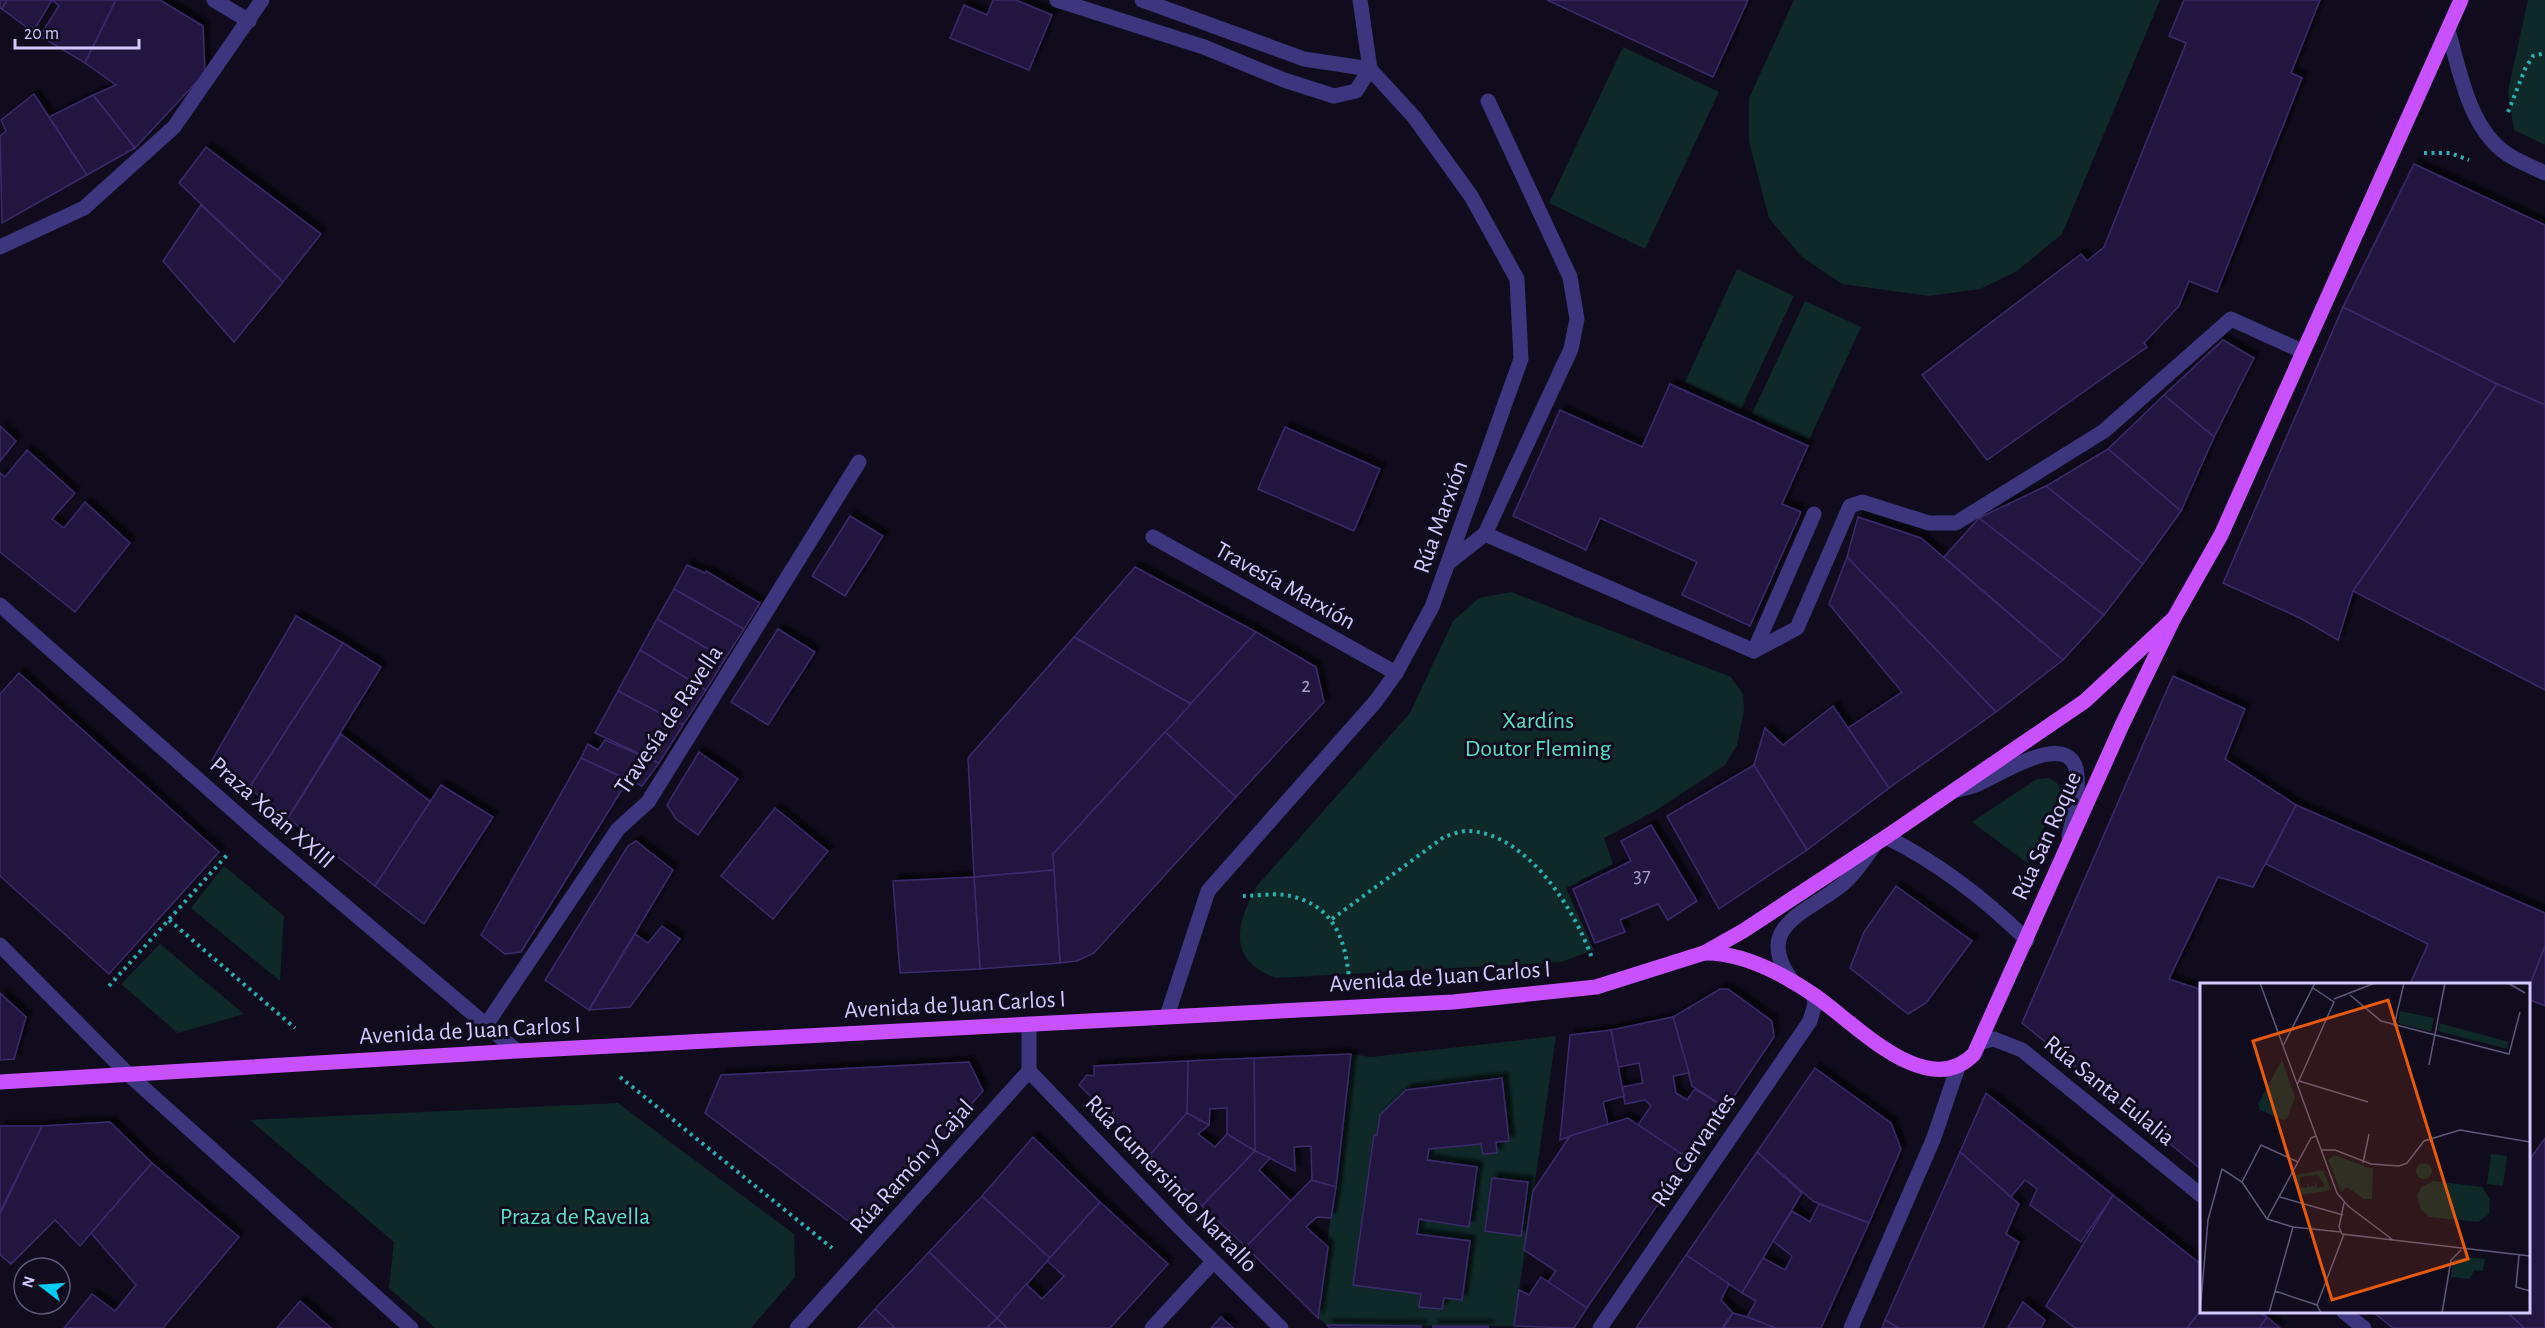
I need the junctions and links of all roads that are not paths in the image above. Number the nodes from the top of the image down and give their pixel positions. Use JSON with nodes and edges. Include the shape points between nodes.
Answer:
{"nodes":[{"id":1,"x":214,"y":0,"type":"edge"},
{"id":2,"x":262,"y":0,"type":"edge"},
{"id":3,"x":1057,"y":0,"type":"edge"},
{"id":4,"x":1142,"y":0,"type":"edge"},
{"id":5,"x":1360,"y":0,"type":"edge"},
{"id":6,"x":2461,"y":0,"type":"edge"},
{"id":7,"x":249,"y":21,"type":"junction"},
{"id":8,"x":2448,"y":30,"type":"junction"},
{"id":9,"x":1370,"y":69,"type":"junction"},
{"id":10,"x":1488,"y":101,"type":"dead end"},
{"id":11,"x":2545,"y":173,"type":"edge"},
{"id":12,"x":0,"y":247,"type":"edge"},
{"id":13,"x":2302,"y":351,"type":"junction"},
{"id":14,"x":860,"y":462,"type":"dead end"},
{"id":15,"x":1814,"y":514,"type":"dead end"},
{"id":16,"x":1485,"y":534,"type":"junction"},
{"id":17,"x":1153,"y":537,"type":"dead end"},
{"id":18,"x":1448,"y":563,"type":"junction"},
{"id":19,"x":0,"y":605,"type":"edge"},
{"id":20,"x":2174,"y":618,"type":"junction"},
{"id":21,"x":1754,"y":651,"type":"junction"},
{"id":22,"x":1396,"y":673,"type":"junction"},
{"id":23,"x":1957,"y":790,"type":"junction"},
{"id":24,"x":1881,"y":840,"type":"junction"},
{"id":25,"x":2068,"y":845,"type":"junction"},
{"id":26,"x":2026,"y":940,"type":"junction"},
{"id":27,"x":0,"y":945,"type":"edge"},
{"id":28,"x":1704,"y":953,"type":"junction"},
{"id":29,"x":1793,"y":983,"type":"junction"},
{"id":30,"x":1814,"y":994,"type":"junction"},
{"id":31,"x":1167,"y":1016,"type":"junction"},
{"id":32,"x":1029,"y":1024,"type":"junction"},
{"id":33,"x":486,"y":1025,"type":"junction"},
{"id":34,"x":1982,"y":1042,"type":"junction"},
{"id":35,"x":517,"y":1051,"type":"junction"},
{"id":36,"x":1958,"y":1067,"type":"junction"},
{"id":37,"x":1029,"y":1071,"type":"junction"},
{"id":38,"x":128,"y":1074,"type":"junction"},
{"id":39,"x":0,"y":1082,"type":"edge"},
{"id":40,"x":2200,"y":1194,"type":"edge"},
{"id":41,"x":1213,"y":1262,"type":"junction"},
{"id":42,"x":2345,"y":1313,"type":"edge"},
{"id":43,"x":411,"y":1328,"type":"edge"},
{"id":44,"x":797,"y":1328,"type":"edge"},
{"id":45,"x":1152,"y":1328,"type":"edge"},
{"id":46,"x":1281,"y":1328,"type":"edge"},
{"id":47,"x":1600,"y":1328,"type":"edge"},
{"id":48,"x":1851,"y":1328,"type":"edge"},
{"id":49,"x":2364,"y":1328,"type":"edge"}],
"edges":[{"from":1,"to":7,"type":"street"},
{"from":2,"to":7,"type":"street"},
{"from":3,"to":9,"type":"street","via":[[1204,47],[1334,96],[1356,91]]},
{"from":4,"to":9,"type":"street","via":[[1304,59]]},
{"from":5,"to":9,"type":"street"},
{"from":6,"to":8,"type":"main road"},
{"from":7,"to":12,"type":"street","via":[[174,127],[158,142],[84,208]]},
{"from":8,"to":11,"type":"street","via":[[2463,81],[2483,128],[2508,155]]},
{"from":8,"to":13,"type":"main road"},
{"from":9,"to":18,"type":"street","name":"Rúa Marxión","via":[[1414,117],[1471,196],[1517,279],[1521,359]]},
{"from":10,"to":16,"type":"street","via":[[1570,277],[1577,319],[1571,349]]},
{"from":13,"to":20,"type":"main road","via":[[2221,535]]},
{"from":13,"to":21,"type":"street","via":[[2231,319],[2104,431],[1956,523],[1929,523],[1863,502],[1850,507],[1797,628]]},
{"from":14,"to":33,"type":"street","name":"Travesía de Ravella","via":[[648,802],[618,829]]},
{"from":15,"to":21,"type":"street"},
{"from":16,"to":18,"type":"street"},
{"from":16,"to":21,"type":"street"},
{"from":17,"to":22,"type":"street","name":"Travesía Marxión"},
{"from":18,"to":22,"type":"street","name":"Rúa Marxión","via":[[1432,607]]},
{"from":19,"to":33,"type":"street","name":"Praza Xoán XXIII"},
{"from":20,"to":23,"type":"main road","name":"Avenida de Juan Carlos I","via":[[2085,701]]},
{"from":20,"to":25,"type":"main road","name":"Rúa San Roque"},
{"from":22,"to":31,"type":"street","name":"Rúa Marxión","via":[[1376,701],[1208,891]]},
{"from":23,"to":24,"type":"main road","name":"Avenida de Juan Carlos I"},
{"from":23,"to":25,"type":"street","name":"Avenida de Juan Carlos I","via":[[2040,756],[2065,754],[2073,761],[2077,774]]},
{"from":24,"to":26,"type":"street","via":[[1920,854],[2002,915]]},
{"from":24,"to":28,"type":"main road","name":"Avenida de Juan Carlos I"},
{"from":24,"to":29,"type":"street","name":"Avenida de Juan Carlos I","via":[[1845,882],[1794,915],[1784,927],[1777,946],[1784,970]]},
{"from":25,"to":26,"type":"main road","name":"Rúa San Roque"},
{"from":26,"to":34,"type":"main road","name":"Rúa San Roque"},
{"from":27,"to":38,"type":"street"},
{"from":28,"to":29,"type":"main road","via":[[1737,957]]},
{"from":28,"to":31,"type":"main road","name":"Avenida de Juan Carlos I","via":[[1619,981],[1555,992]]},
{"from":29,"to":30,"type":"main road"},
{"from":30,"to":36,"type":"main road","via":[[1911,1064],[1941,1071]]},
{"from":30,"to":47,"type":"street","name":"Rúa Cervantes","via":[[1810,1021]]},
{"from":31,"to":32,"type":"main road","name":"Avenida de Juan Carlos I"},
{"from":32,"to":35,"type":"main road","name":"Avenida de Juan Carlos I"},
{"from":32,"to":37,"type":"street"},
{"from":33,"to":35,"type":"street","name":"Praza Xoán XXIII"},
{"from":34,"to":36,"type":"main road","name":"Rúa San Roque","via":[[1967,1062]]},
{"from":34,"to":40,"type":"street","name":"Rúa Santa Eulalia","via":[[1994,1039],[2022,1050]]},
{"from":35,"to":38,"type":"main road","name":"Avenida de Juan Carlos I"},
{"from":36,"to":48,"type":"street","name":"Rúa San Roque","via":[[1933,1140]]},
{"from":37,"to":41,"type":"street","name":"Rúa Gumersindo Nartallo"},
{"from":37,"to":44,"type":"street","name":"Rúa Ramón y Cajal"},
{"from":38,"to":39,"type":"main road","name":"Avenida de Juan Carlos I"},
{"from":38,"to":43,"type":"street"},
{"from":41,"to":45,"type":"street"},
{"from":41,"to":46,"type":"street","name":"Rúa Gumersindo Nartallo"},
{"from":42,"to":49,"type":"street"}]}
